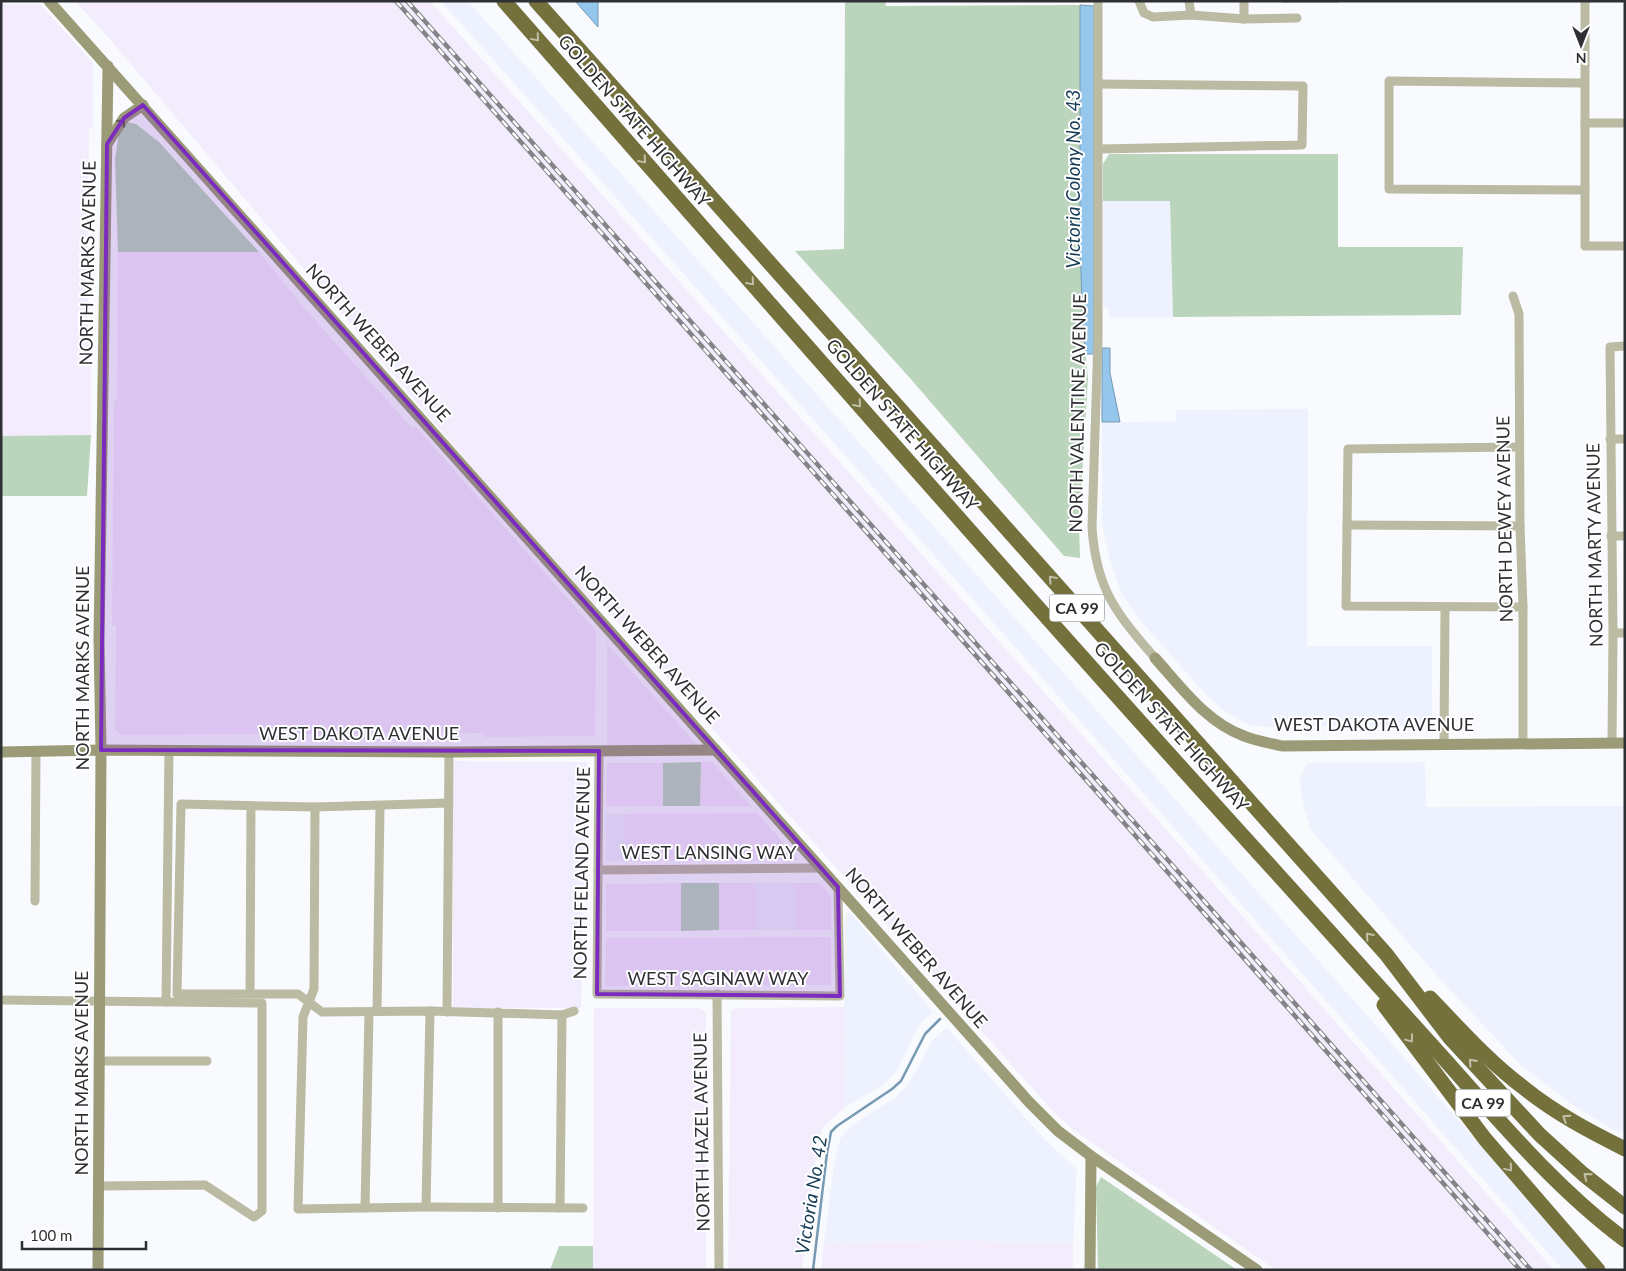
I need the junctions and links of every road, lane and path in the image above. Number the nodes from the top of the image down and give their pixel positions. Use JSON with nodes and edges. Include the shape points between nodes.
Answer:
{"nodes":[{"id":1,"x":49,"y":1,"type":"edge"},
{"id":2,"x":504,"y":1,"type":"edge"},
{"id":3,"x":536,"y":1,"type":"edge"},
{"id":4,"x":1098,"y":1,"type":"edge"},
{"id":5,"x":1139,"y":1,"type":"edge"},
{"id":6,"x":1189,"y":1,"type":"edge"},
{"id":7,"x":1244,"y":1,"type":"edge"},
{"id":8,"x":1585,"y":1,"type":"edge"},
{"id":9,"x":1191,"y":15,"type":"junction"},
{"id":10,"x":1297,"y":18,"type":"dead end"},
{"id":11,"x":1244,"y":19,"type":"junction"},
{"id":12,"x":108,"y":66,"type":"junction"},
{"id":13,"x":1584,"y":83,"type":"junction"},
{"id":14,"x":1098,"y":84,"type":"junction"},
{"id":15,"x":143,"y":105,"type":"junction"},
{"id":16,"x":1625,"y":123,"type":"edge"},
{"id":17,"x":1585,"y":124,"type":"junction"},
{"id":18,"x":107,"y":144,"type":"junction"},
{"id":19,"x":1099,"y":148,"type":"junction"},
{"id":20,"x":1585,"y":190,"type":"junction"},
{"id":21,"x":1625,"y":246,"type":"edge"},
{"id":22,"x":1513,"y":296,"type":"dead end"},
{"id":23,"x":1625,"y":346,"type":"edge"},
{"id":24,"x":1610,"y":439,"type":"junction"},
{"id":25,"x":1625,"y":439,"type":"edge"},
{"id":26,"x":1519,"y":447,"type":"junction"},
{"id":27,"x":1348,"y":525,"type":"junction"},
{"id":28,"x":1520,"y":526,"type":"junction"},
{"id":29,"x":1612,"y":536,"type":"junction"},
{"id":30,"x":1625,"y":536,"type":"edge"},
{"id":31,"x":1524,"y":607,"type":"junction"},
{"id":32,"x":1445,"y":608,"type":"junction"},
{"id":33,"x":1613,"y":633,"type":"junction"},
{"id":34,"x":1625,"y":633,"type":"edge"},
{"id":35,"x":1155,"y":658,"type":"joint"},
{"id":36,"x":1625,"y":742,"type":"edge"},
{"id":37,"x":1612,"y":743,"type":"junction"},
{"id":38,"x":1444,"y":744,"type":"junction"},
{"id":39,"x":1523,"y":744,"type":"junction"},
{"id":40,"x":101,"y":750,"type":"junction"},
{"id":41,"x":169,"y":750,"type":"junction"},
{"id":42,"x":716,"y":750,"type":"junction"},
{"id":43,"x":599,"y":751,"type":"junction"},
{"id":44,"x":1,"y":752,"type":"edge"},
{"id":45,"x":36,"y":752,"type":"junction"},
{"id":46,"x":449,"y":752,"type":"junction"},
{"id":47,"x":449,"y":804,"type":"junction"},
{"id":48,"x":251,"y":806,"type":"junction"},
{"id":49,"x":380,"y":806,"type":"junction"},
{"id":50,"x":315,"y":807,"type":"junction"},
{"id":51,"x":822,"y":868,"type":"junction"},
{"id":52,"x":598,"y":870,"type":"junction"},
{"id":53,"x":838,"y":887,"type":"junction"},
{"id":54,"x":35,"y":901,"type":"dead end"},
{"id":55,"x":1386,"y":954,"type":"junction"},
{"id":56,"x":1352,"y":956,"type":"junction"},
{"id":57,"x":250,"y":994,"type":"junction"},
{"id":58,"x":596,"y":994,"type":"joint"},
{"id":59,"x":717,"y":994,"type":"junction"},
{"id":60,"x":1,"y":1000,"type":"edge"},
{"id":61,"x":100,"y":1002,"type":"junction"},
{"id":62,"x":166,"y":1002,"type":"junction"},
{"id":63,"x":308,"y":1003,"type":"junction"},
{"id":64,"x":373,"y":1011,"type":"junction"},
{"id":65,"x":430,"y":1011,"type":"junction"},
{"id":66,"x":574,"y":1011,"type":"dead end"},
{"id":67,"x":447,"y":1012,"type":"junction"},
{"id":68,"x":498,"y":1012,"type":"junction"},
{"id":69,"x":562,"y":1015,"type":"junction"},
{"id":70,"x":100,"y":1061,"type":"junction"},
{"id":71,"x":207,"y":1061,"type":"dead end"},
{"id":72,"x":1625,"y":1149,"type":"edge"},
{"id":73,"x":1091,"y":1156,"type":"junction"},
{"id":74,"x":100,"y":1186,"type":"junction"},
{"id":75,"x":426,"y":1207,"type":"junction"},
{"id":76,"x":1625,"y":1207,"type":"edge"},
{"id":77,"x":366,"y":1208,"type":"junction"},
{"id":78,"x":498,"y":1208,"type":"junction"},
{"id":79,"x":560,"y":1208,"type":"junction"},
{"id":80,"x":582,"y":1208,"type":"dead end"},
{"id":81,"x":1625,"y":1240,"type":"edge"},
{"id":82,"x":98,"y":1270,"type":"edge"},
{"id":83,"x":719,"y":1270,"type":"edge"},
{"id":84,"x":1090,"y":1270,"type":"edge"},
{"id":85,"x":1257,"y":1270,"type":"edge"},
{"id":86,"x":1598,"y":1270,"type":"edge"}],
"edges":[{"from":1,"to":12,"type":"main road","name":"NORTH WEBER AVENUE"},
{"from":2,"to":56,"type":"highway","name":"GOLDEN STATE HIGHWAY","number":"CA 99","one_way":true,"via":[[996,559]]},
{"from":55,"to":3,"type":"highway","name":"GOLDEN STATE HIGHWAY","number":"CA 99","one_way":true},
{"from":4,"to":14,"type":"street","name":"NORTH VALENTINE AVENUE"},
{"from":5,"to":9,"type":"street","via":[[1144,13],[1153,17]]},
{"from":6,"to":9,"type":"street"},
{"from":7,"to":11,"type":"street"},
{"from":8,"to":13,"type":"street"},
{"from":9,"to":11,"type":"street"},
{"from":10,"to":11,"type":"street"},
{"from":12,"to":15,"type":"main road","name":"NORTH WEBER AVENUE"},
{"from":12,"to":18,"type":"main road","name":"NORTH MARKS AVENUE"},
{"from":13,"to":17,"type":"street"},
{"from":13,"to":20,"type":"street","via":[[1389,81],[1389,189]]},
{"from":14,"to":19,"type":"street","name":"NORTH VALENTINE AVENUE"},
{"from":14,"to":19,"type":"street","via":[[1304,86],[1302,145]]},
{"from":18,"to":15,"type":"main road","one_way":true,"via":[[124,118]]},
{"from":15,"to":42,"type":"main road","name":"NORTH WEBER AVENUE"},
{"from":16,"to":17,"type":"street"},
{"from":17,"to":20,"type":"street"},
{"from":18,"to":40,"type":"main road","name":"NORTH MARKS AVENUE","via":[[99,639]]},
{"from":19,"to":35,"type":"street","name":"NORTH VALENTINE AVENUE","via":[[1093,544],[1097,566],[1113,606]]},
{"from":20,"to":21,"type":"street","via":[[1585,246]]},
{"from":22,"to":26,"type":"street","name":"NORTH DEWEY AVENUE","via":[[1519,314]]},
{"from":23,"to":24,"type":"street","name":"NORTH MARTY AVENUE","via":[[1610,347]]},
{"from":24,"to":25,"type":"street"},
{"from":24,"to":29,"type":"street","name":"NORTH MARTY AVENUE"},
{"from":26,"to":27,"type":"street","via":[[1348,448]]},
{"from":26,"to":28,"type":"street","name":"NORTH DEWEY AVENUE"},
{"from":27,"to":28,"type":"street"},
{"from":27,"to":32,"type":"street","via":[[1346,606]]},
{"from":28,"to":31,"type":"street","name":"NORTH DEWEY AVENUE"},
{"from":29,"to":30,"type":"street"},
{"from":29,"to":33,"type":"street","name":"NORTH MARTY AVENUE"},
{"from":31,"to":32,"type":"street"},
{"from":31,"to":39,"type":"street","name":"NORTH DEWEY AVENUE"},
{"from":32,"to":38,"type":"street"},
{"from":33,"to":34,"type":"street"},
{"from":33,"to":37,"type":"street","name":"NORTH MARTY AVENUE"},
{"from":35,"to":38,"type":"main road","name":"WEST DAKOTA AVENUE","via":[[1196,704],[1216,721],[1260,741],[1282,746]]},
{"from":36,"to":37,"type":"main road","name":"WEST DAKOTA AVENUE"},
{"from":37,"to":39,"type":"main road","name":"WEST DAKOTA AVENUE"},
{"from":38,"to":39,"type":"main road","name":"WEST DAKOTA AVENUE"},
{"from":40,"to":41,"type":"main road","name":"WEST DAKOTA AVENUE"},
{"from":40,"to":45,"type":"main road","name":"WEST DAKOTA AVENUE"},
{"from":40,"to":61,"type":"main road","name":"NORTH MARKS AVENUE"},
{"from":41,"to":46,"type":"main road","name":"WEST DAKOTA AVENUE"},
{"from":41,"to":62,"type":"street"},
{"from":42,"to":43,"type":"main road","name":"WEST DAKOTA AVENUE"},
{"from":42,"to":51,"type":"main road","name":"NORTH WEBER AVENUE"},
{"from":43,"to":46,"type":"main road","name":"WEST DAKOTA AVENUE"},
{"from":43,"to":52,"type":"street","name":"NORTH FELAND AVENUE"},
{"from":44,"to":45,"type":"main road","name":"WEST DAKOTA AVENUE"},
{"from":45,"to":54,"type":"street"},
{"from":46,"to":47,"type":"street"},
{"from":47,"to":49,"type":"street"},
{"from":47,"to":67,"type":"street"},
{"from":48,"to":50,"type":"street"},
{"from":48,"to":57,"type":"street"},
{"from":48,"to":57,"type":"street","via":[[180,804],[177,994]]},
{"from":49,"to":50,"type":"street"},
{"from":49,"to":64,"type":"street"},
{"from":50,"to":63,"type":"street","via":[[314,989]]},
{"from":51,"to":52,"type":"street","name":"WEST LANSING WAY"},
{"from":51,"to":53,"type":"main road","name":"NORTH WEBER AVENUE"},
{"from":52,"to":58,"type":"street","name":"NORTH FELAND AVENUE"},
{"from":53,"to":59,"type":"street","name":"WEST SAGINAW WAY","via":[[840,996]]},
{"from":53,"to":73,"type":"main road","name":"NORTH WEBER AVENUE","via":[[1034,1107],[1058,1131]]},
{"from":72,"to":55,"type":"highway","one_way":true,"via":[[1578,1125],[1523,1088],[1478,1048]]},
{"from":76,"to":55,"type":"highway","name":"GOLDEN STATE HIGHWAY","number":"CA 99","one_way":true,"via":[[1534,1129],[1450,1038]]},
{"from":56,"to":81,"type":"highway","name":"GOLDEN STATE HIGHWAY","number":"CA 99","via":[[1531,1157]]},
{"from":56,"to":86,"type":"highway","one_way":true,"via":[[1383,1004],[1485,1139]]},
{"from":57,"to":63,"type":"street","via":[[298,994]]},
{"from":58,"to":59,"type":"street","name":"WEST SAGINAW WAY"},
{"from":59,"to":83,"type":"street","name":"NORTH HAZEL AVENUE"},
{"from":60,"to":61,"type":"street"},
{"from":61,"to":62,"type":"street"},
{"from":61,"to":70,"type":"main road","name":"NORTH MARKS AVENUE"},
{"from":62,"to":74,"type":"street","via":[[262,1003],[262,1211],[254,1217],[205,1185]]},
{"from":63,"to":64,"type":"street","via":[[322,1012]]},
{"from":63,"to":77,"type":"street","via":[[303,1017],[298,1209]]},
{"from":64,"to":65,"type":"street"},
{"from":64,"to":77,"type":"street"},
{"from":65,"to":67,"type":"street"},
{"from":65,"to":75,"type":"street"},
{"from":66,"to":69,"type":"street"},
{"from":67,"to":68,"type":"street"},
{"from":68,"to":69,"type":"street"},
{"from":68,"to":78,"type":"street"},
{"from":69,"to":79,"type":"street"},
{"from":70,"to":71,"type":"street"},
{"from":70,"to":74,"type":"main road","name":"NORTH MARKS AVENUE"},
{"from":73,"to":84,"type":"main road"},
{"from":73,"to":85,"type":"main road","name":"NORTH WEBER AVENUE"},
{"from":74,"to":82,"type":"main road","name":"NORTH MARKS AVENUE"},
{"from":75,"to":77,"type":"street"},
{"from":75,"to":78,"type":"street"},
{"from":78,"to":79,"type":"street"},
{"from":79,"to":80,"type":"street"}]}
